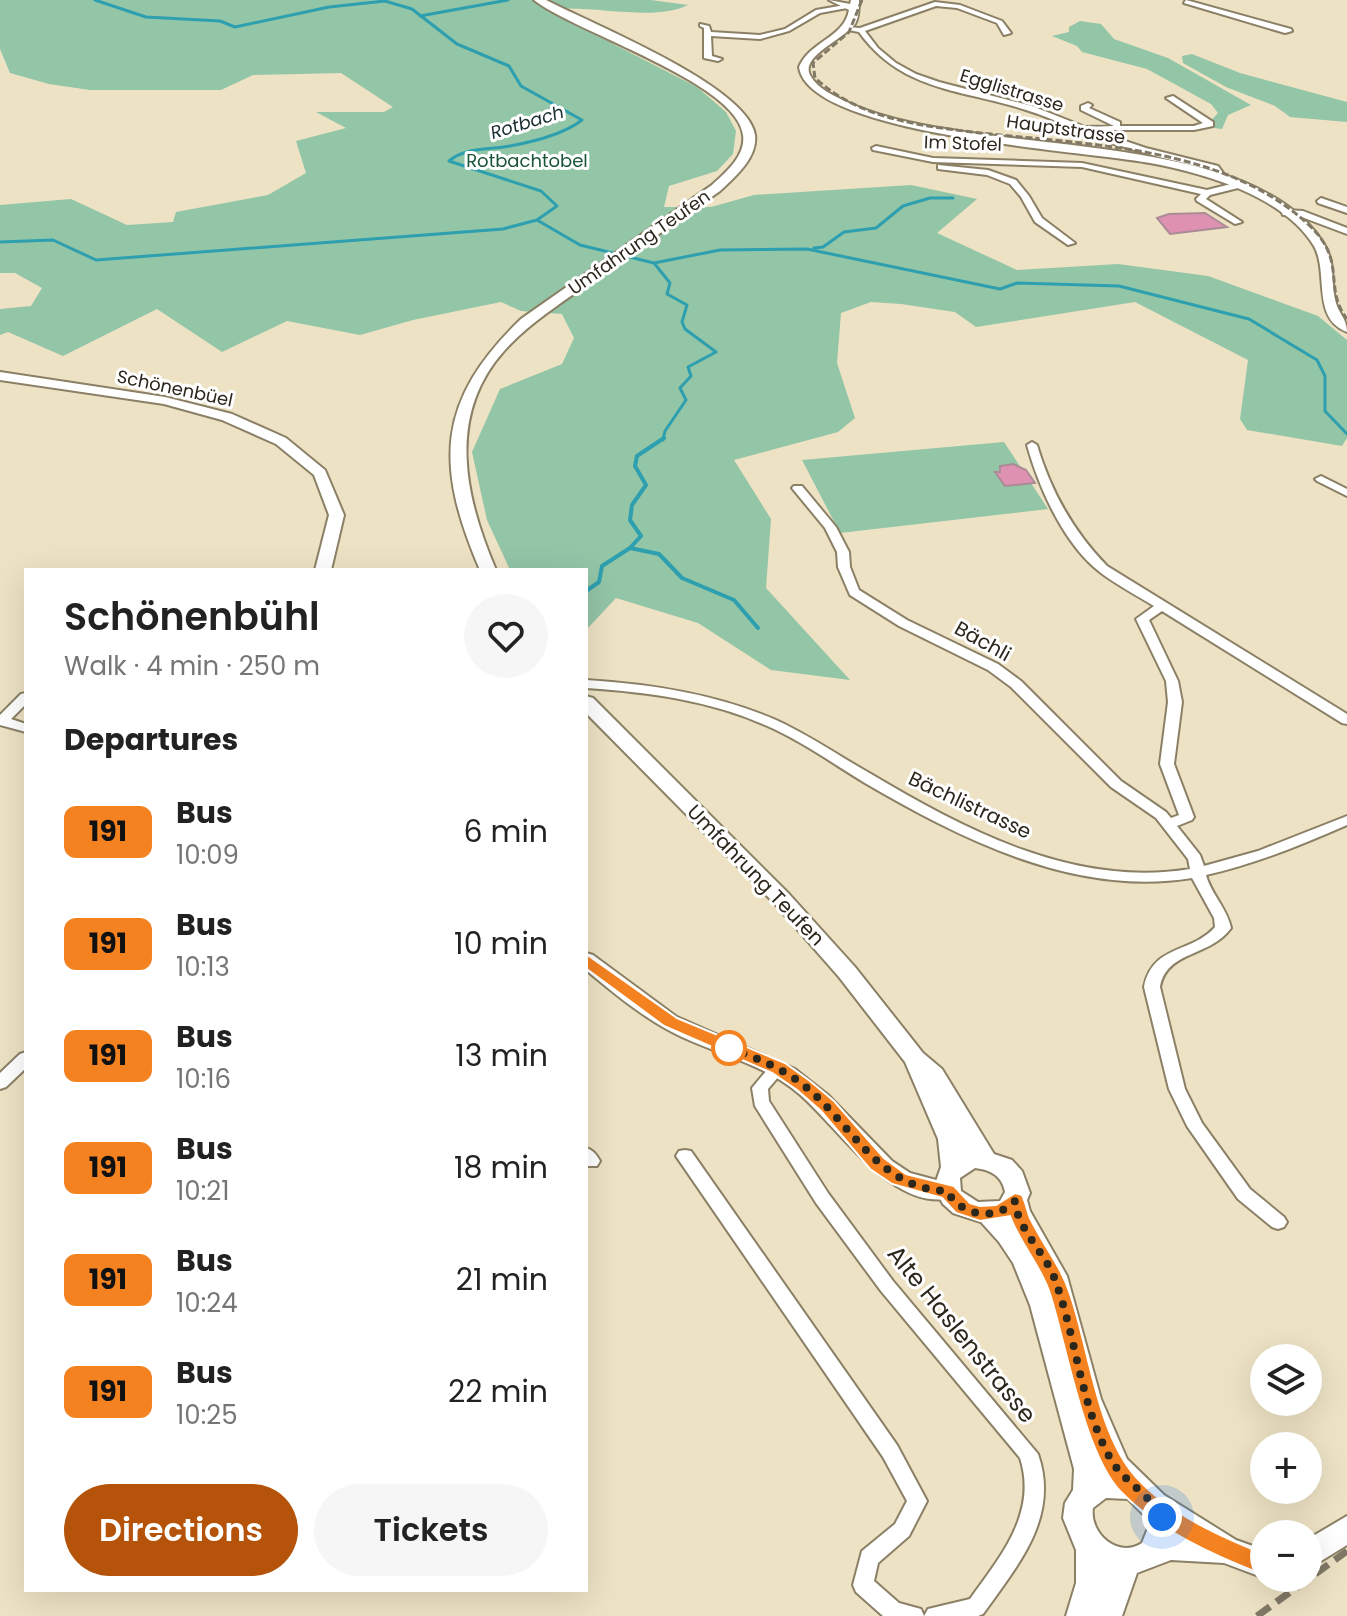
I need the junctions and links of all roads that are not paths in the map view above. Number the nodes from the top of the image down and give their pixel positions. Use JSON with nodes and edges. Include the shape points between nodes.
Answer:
{"nodes":[{"id":1,"x":539,"y":0,"type":"edge"},
{"id":2,"x":833,"y":0,"type":"edge"},
{"id":3,"x":1199,"y":0,"type":"edge"},
{"id":4,"x":852,"y":5,"type":"edge"},
{"id":5,"x":702,"y":25,"type":"dead end"},
{"id":6,"x":847,"y":29,"type":"junction"},
{"id":7,"x":861,"y":30,"type":"junction"},
{"id":8,"x":1288,"y":31,"type":"dead end"},
{"id":9,"x":1007,"y":33,"type":"dead end"},
{"id":10,"x":708,"y":34,"type":"junction"},
{"id":11,"x":718,"y":59,"type":"dead end"},
{"id":12,"x":1170,"y":98,"type":"dead end"},
{"id":13,"x":1088,"y":105,"type":"dead end"},
{"id":14,"x":1124,"y":127,"type":"junction"},
{"id":15,"x":1080,"y":128,"type":"junction"},
{"id":16,"x":876,"y":148,"type":"dead end"},
{"id":17,"x":933,"y":160,"type":"junction"},
{"id":18,"x":1212,"y":175,"type":"junction"},
{"id":19,"x":1239,"y":185,"type":"junction"},
{"id":20,"x":1207,"y":193,"type":"junction"},
{"id":21,"x":1321,"y":201,"type":"dead end"},
{"id":22,"x":1347,"y":210,"type":"edge"},
{"id":23,"x":1286,"y":213,"type":"junction"},
{"id":24,"x":1347,"y":221,"type":"edge"},
{"id":25,"x":1238,"y":222,"type":"dead end"},
{"id":26,"x":1336,"y":226,"type":"junction"},
{"id":27,"x":1347,"y":231,"type":"edge"},
{"id":28,"x":1071,"y":243,"type":"dead end"},
{"id":29,"x":1347,"y":328,"type":"edge"},
{"id":30,"x":0,"y":376,"type":"edge"},
{"id":31,"x":1032,"y":445,"type":"dead end"},
{"id":32,"x":1321,"y":479,"type":"dead end"},
{"id":33,"x":798,"y":488,"type":"dead end"},
{"id":34,"x":1347,"y":493,"type":"edge"},
{"id":35,"x":324,"y":568,"type":"edge"},
{"id":36,"x":487,"y":568,"type":"edge"},
{"id":37,"x":1163,"y":605,"type":"junction"},
{"id":38,"x":588,"y":684,"type":"edge"},
{"id":39,"x":24,"y":699,"type":"edge"},
{"id":40,"x":588,"y":704,"type":"edge"},
{"id":41,"x":1,"y":720,"type":"edge"},
{"id":42,"x":1347,"y":720,"type":"edge"},
{"id":43,"x":24,"y":727,"type":"edge"},
{"id":44,"x":1347,"y":820,"type":"edge"},
{"id":45,"x":1168,"y":824,"type":"junction"},
{"id":46,"x":1198,"y":871,"type":"junction"},
{"id":47,"x":588,"y":961,"type":"edge"},
{"id":48,"x":915,"y":1059,"type":"junction"},
{"id":49,"x":24,"y":1060,"type":"edge"},
{"id":50,"x":778,"y":1068,"type":"junction"},
{"id":51,"x":0,"y":1083,"type":"edge"},
{"id":52,"x":685,"y":1156,"type":"dead end"},
{"id":53,"x":985,"y":1159,"type":"junction"},
{"id":54,"x":950,"y":1179,"type":"junction"},
{"id":55,"x":1015,"y":1201,"type":"junction"},
{"id":56,"x":989,"y":1214,"type":"junction"},
{"id":57,"x":1278,"y":1222,"type":"dead end"},
{"id":58,"x":1130,"y":1486,"type":"junction"},
{"id":59,"x":1087,"y":1491,"type":"junction"},
{"id":60,"x":1155,"y":1505,"type":"junction"},
{"id":61,"x":1347,"y":1529,"type":"edge"},
{"id":62,"x":1322,"y":1546,"type":"edge"},
{"id":63,"x":1091,"y":1547,"type":"junction"},
{"id":64,"x":1226,"y":1550,"type":"junction"},
{"id":65,"x":1140,"y":1556,"type":"junction"},
{"id":66,"x":1250,"y":1559,"type":"edge"},
{"id":67,"x":914,"y":1616,"type":"edge"},
{"id":68,"x":935,"y":1616,"type":"edge"},
{"id":69,"x":1081,"y":1616,"type":"edge"},
{"id":70,"x":1107,"y":1616,"type":"edge"}],
"edges":[{"from":1,"to":36,"type":"main road","name":"Umfahrung Teufen","via":[[715,90],[745,120],[750,134],[737,167],[716,188],[541,311],[499,346],[468,390],[457,444],[463,504]]},
{"from":2,"to":4,"type":"street"},
{"from":3,"to":8,"type":"street","via":[[1186,2]]},
{"from":4,"to":6,"type":"street"},
{"from":4,"to":10,"type":"street","via":[[818,11],[787,30],[760,37]]},
{"from":5,"to":10,"type":"street"},
{"from":6,"to":7,"type":"street"},
{"from":6,"to":18,"type":"street","name":"Hauptstrasse","via":[[810,56],[805,73],[816,88],[865,114],[920,128],[1131,156]]},
{"from":7,"to":9,"type":"street","via":[[926,6],[949,4],[1000,22]]},
{"from":7,"to":15,"type":"street","name":"Egglistrasse","via":[[874,48],[918,76]]},
{"from":10,"to":11,"type":"street","via":[[708,58]]},
{"from":12,"to":14,"type":"street","via":[[1210,124]]},
{"from":13,"to":14,"type":"street","via":[[1084,108],[1090,113]]},
{"from":14,"to":15,"type":"street"},
{"from":15,"to":18,"type":"street","name":"Egglistrasse","via":[[1220,171]]},
{"from":16,"to":17,"type":"street","name":"Im Stofel"},
{"from":17,"to":20,"type":"street","name":"Im Stofel","via":[[1082,165]]},
{"from":17,"to":28,"type":"street","via":[[934,166],[1013,182],[1038,220]]},
{"from":18,"to":19,"type":"street","name":"Hauptstrasse"},
{"from":19,"to":20,"type":"street","name":"Im Stofel"},
{"from":19,"to":23,"type":"street","name":"Hauptstrasse"},
{"from":20,"to":25,"type":"street","via":[[1200,199]]},
{"from":21,"to":22,"type":"street"},
{"from":23,"to":26,"type":"street"},
{"from":23,"to":29,"type":"street","name":"Hauptstrasse","via":[[1322,251],[1328,303]]},
{"from":24,"to":26,"type":"street"},
{"from":26,"to":27,"type":"street"},
{"from":30,"to":35,"type":"street","name":"Schönenbüel","via":[[180,405],[237,420],[278,439],[318,470],[332,493],[337,526]]},
{"from":31,"to":37,"type":"street","via":[[1049,494],[1076,541],[1103,569]]},
{"from":32,"to":34,"type":"street"},
{"from":33,"to":45,"type":"street","name":"Bächli","via":[[830,527],[854,592],[1005,676],[1116,784]]},
{"from":37,"to":42,"type":"street"},
{"from":37,"to":45,"type":"street","via":[[1142,619],[1167,666],[1175,702],[1167,764],[1187,817]]},
{"from":38,"to":46,"type":"street","name":"Bächlistrasse","via":[[693,698],[749,714],[954,824],[1039,859],[1128,878]]},
{"from":39,"to":41,"type":"street"},
{"from":40,"to":48,"type":"main road","name":"Umfahrung Teufen","via":[[792,910]]},
{"from":41,"to":43,"type":"street"},
{"from":44,"to":46,"type":"street","name":"Bächlistrasse","via":[[1256,856]]},
{"from":45,"to":46,"type":"street","name":"Bächli","via":[[1195,858]]},
{"from":46,"to":57,"type":"street","name":"Bächli","via":[[1223,928],[1208,942],[1161,963],[1152,973],[1152,987],[1177,1089],[1195,1126],[1244,1194]]},
{"from":47,"to":50,"type":"street","via":[[670,1022]]},
{"from":48,"to":53,"type":"main road","name":"Umfahrung Teufen","via":[[934,1075]]},
{"from":48,"to":54,"type":"main road","name":"Umfahrung Teufen","via":[[954,1149]]},
{"from":49,"to":51,"type":"street"},
{"from":50,"to":54,"type":"street","via":[[827,1106],[887,1172],[912,1185]]},
{"from":50,"to":68,"type":"street","name":"Alte Haslenstrasse","via":[[760,1088],[761,1102],[822,1198],[1036,1470],[1036,1491],[1022,1540],[976,1607]]},
{"from":52,"to":67,"type":"street","via":[[890,1451],[917,1501],[902,1530],[869,1558],[863,1585],[894,1612]]},
{"from":53,"to":54,"type":"main road","via":[[962,1162]]},
{"from":53,"to":55,"type":"main road","via":[[1013,1175]]},
{"from":54,"to":56,"type":"main road","via":[[963,1208]]},
{"from":55,"to":56,"type":"main road"},
{"from":55,"to":58,"type":"main road","via":[[1061,1295],[1109,1456]]},
{"from":56,"to":59,"type":"main road","via":[[1020,1249],[1046,1305],[1087,1454]]},
{"from":58,"to":59,"type":"main road","via":[[1114,1483]]},
{"from":58,"to":60,"type":"main road"},
{"from":59,"to":63,"type":"main road","via":[[1079,1500],[1077,1524]]},
{"from":60,"to":64,"type":"main road"},
{"from":60,"to":65,"type":"main road","via":[[1164,1530]]},
{"from":61,"to":62,"type":"main road"},
{"from":63,"to":65,"type":"main road","via":[[1114,1559]]},
{"from":63,"to":69,"type":"main road","via":[[1091,1583]]},
{"from":64,"to":65,"type":"main road","via":[[1171,1547]]},
{"from":64,"to":66,"type":"main road"},
{"from":65,"to":70,"type":"main road"}]}
